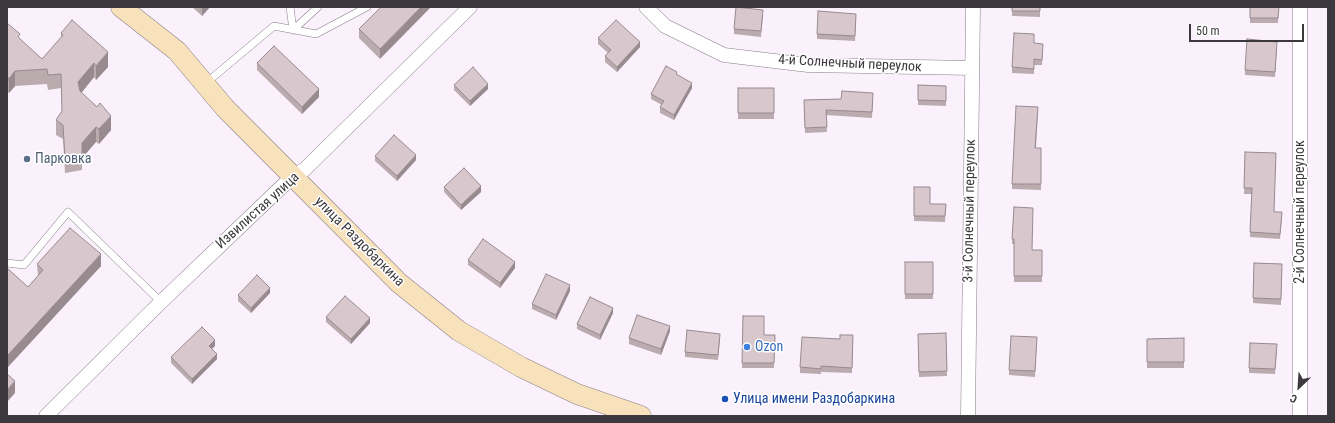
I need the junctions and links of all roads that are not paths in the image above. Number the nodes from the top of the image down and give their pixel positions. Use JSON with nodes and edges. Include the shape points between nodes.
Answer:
{"nodes":[{"id":1,"x":121,"y":7,"type":"edge"},
{"id":2,"x":290,"y":7,"type":"edge"},
{"id":3,"x":318,"y":7,"type":"edge"},
{"id":4,"x":368,"y":7,"type":"edge"},
{"id":5,"x":470,"y":7,"type":"edge"},
{"id":6,"x":646,"y":7,"type":"edge"},
{"id":7,"x":973,"y":7,"type":"edge"},
{"id":8,"x":1300,"y":7,"type":"edge"},
{"id":9,"x":293,"y":30,"type":"junction"},
{"id":10,"x":972,"y":68,"type":"junction"},
{"id":11,"x":204,"y":84,"type":"junction"},
{"id":12,"x":292,"y":176,"type":"junction"},
{"id":13,"x":7,"y":262,"type":"edge"},
{"id":14,"x":161,"y":302,"type":"junction"},
{"id":15,"x":46,"y":416,"type":"edge"},
{"id":16,"x":641,"y":416,"type":"edge"},
{"id":17,"x":968,"y":416,"type":"edge"},
{"id":18,"x":1300,"y":416,"type":"edge"}],
"edges":[{"from":1,"to":11,"type":"street","name":"улица Раздобаркина","via":[[177,51]]},
{"from":2,"to":9,"type":"lane"},
{"from":3,"to":9,"type":"lane"},
{"from":4,"to":9,"type":"lane","via":[[316,34]]},
{"from":5,"to":12,"type":"street","name":"Извилистая улица","via":[[304,170]]},
{"from":6,"to":10,"type":"street","name":"4-й Солнечный переулок","via":[[665,26],[724,55],[808,65]]},
{"from":7,"to":10,"type":"street","name":"3-й Солнечный переулок"},
{"from":8,"to":18,"type":"street","name":"2-й Солнечный переулок"},
{"from":9,"to":11,"type":"lane","via":[[274,26]]},
{"from":10,"to":17,"type":"street","name":"3-й Солнечный переулок"},
{"from":11,"to":12,"type":"street","name":"улица Раздобаркина"},
{"from":12,"to":14,"type":"street","name":"Извилистая улица"},
{"from":12,"to":16,"type":"street","name":"улица Раздобаркина","via":[[399,283],[459,331],[521,367],[577,394]]},
{"from":13,"to":14,"type":"lane","via":[[24,265],[68,212]]},
{"from":14,"to":15,"type":"street","name":"Извилистая улица"}]}
